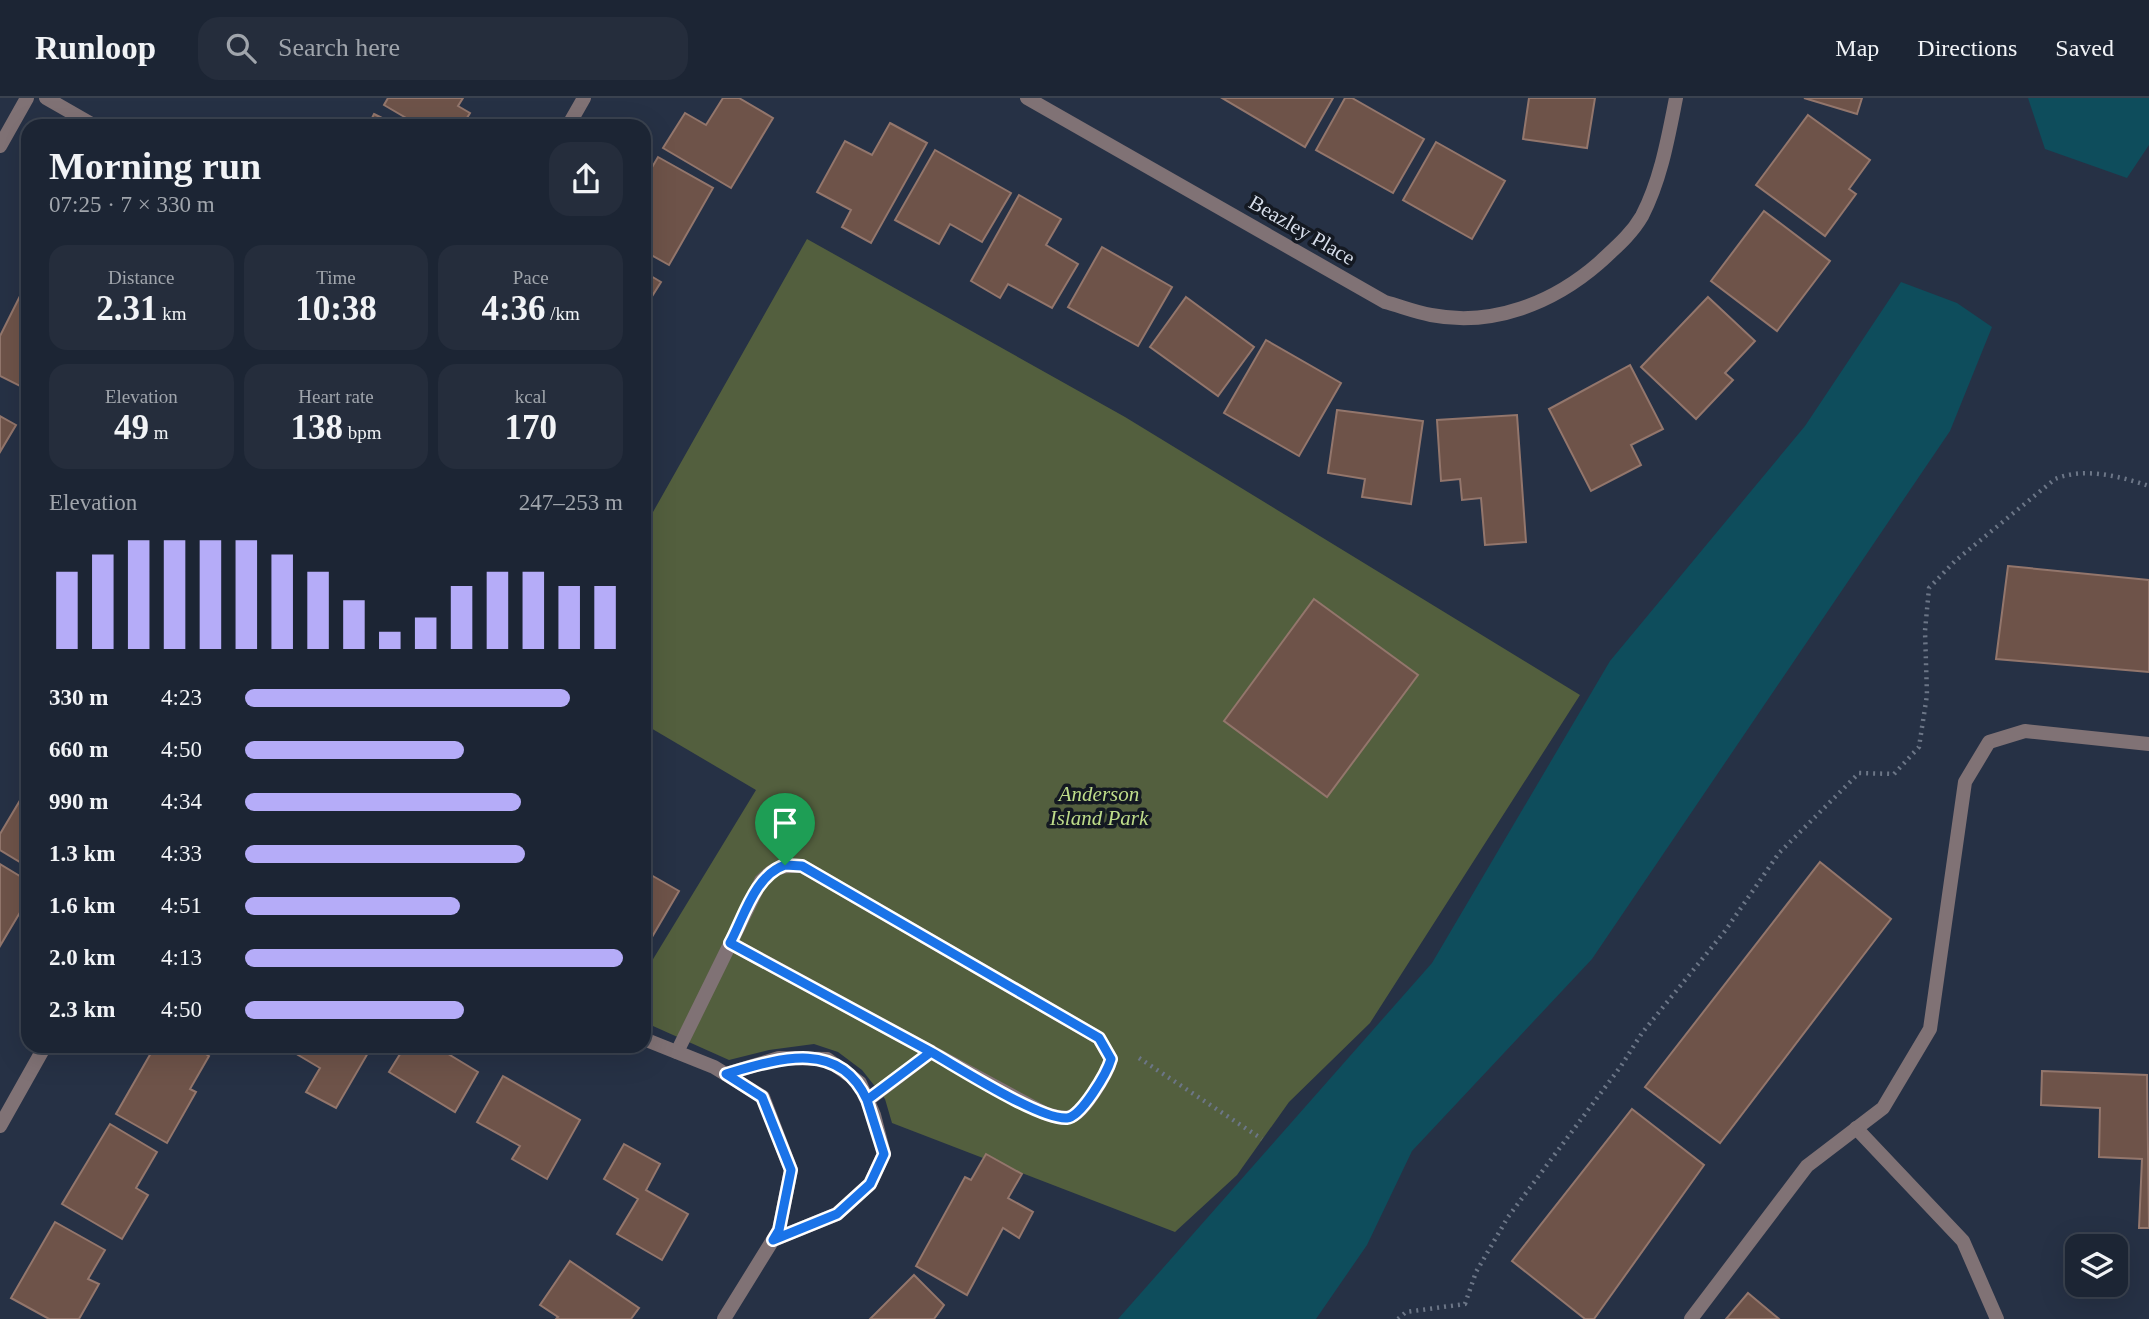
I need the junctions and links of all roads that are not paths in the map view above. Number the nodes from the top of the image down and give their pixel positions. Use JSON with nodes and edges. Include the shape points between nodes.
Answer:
{"nodes":[{"id":1,"x":27,"y":98,"type":"edge"},
{"id":2,"x":46,"y":98,"type":"edge"},
{"id":3,"x":584,"y":98,"type":"edge"},
{"id":4,"x":1027,"y":98,"type":"edge"},
{"id":5,"x":1676,"y":98,"type":"edge"},
{"id":6,"x":83,"y":119,"type":"edge"},
{"id":7,"x":572,"y":119,"type":"edge"},
{"id":8,"x":0,"y":146,"type":"edge"},
{"id":9,"x":2149,"y":744,"type":"edge"},
{"id":10,"x":730,"y":943,"type":"junction"},
{"id":11,"x":651,"y":1042,"type":"edge"},
{"id":12,"x":677,"y":1052,"type":"junction"},
{"id":13,"x":931,"y":1052,"type":"junction"},
{"id":14,"x":41,"y":1053,"type":"edge"},
{"id":15,"x":726,"y":1074,"type":"junction"},
{"id":16,"x":867,"y":1100,"type":"junction"},
{"id":17,"x":0,"y":1126,"type":"edge"},
{"id":18,"x":1856,"y":1128,"type":"junction"},
{"id":19,"x":776,"y":1235,"type":"junction"},
{"id":20,"x":724,"y":1319,"type":"edge"},
{"id":21,"x":1691,"y":1319,"type":"edge"},
{"id":22,"x":1997,"y":1319,"type":"edge"}],
"edges":[{"from":1,"to":8,"type":"street"},
{"from":2,"to":6,"type":"street"},
{"from":3,"to":7,"type":"street"},
{"from":4,"to":5,"type":"street","name":"Beazley Place","via":[[1385,302],[1431,316],[1504,313],[1530,307],[1574,285],[1629,236],[1642,215],[1661,170]]},
{"from":9,"to":18,"type":"street","via":[[2025,731],[1989,742],[1965,782],[1930,1029],[1883,1108]]},
{"from":10,"to":12,"type":"street"},
{"from":10,"to":13,"type":"street"},
{"from":10,"to":13,"type":"street","via":[[761,881],[772,869],[802,866],[1099,1038],[1111,1059],[1108,1071],[1077,1114],[1069,1118],[1044,1114]]},
{"from":11,"to":12,"type":"street"},
{"from":12,"to":15,"type":"street"},
{"from":13,"to":16,"type":"street"},
{"from":14,"to":17,"type":"street"},
{"from":15,"to":16,"type":"street","via":[[779,1058],[827,1059],[860,1083]]},
{"from":15,"to":19,"type":"street","via":[[762,1097],[791,1170]]},
{"from":16,"to":19,"type":"street","via":[[884,1154],[870,1184],[837,1214]]},
{"from":18,"to":21,"type":"street","via":[[1807,1166]]},
{"from":18,"to":22,"type":"street","via":[[1963,1241]]},
{"from":19,"to":20,"type":"street"}]}
